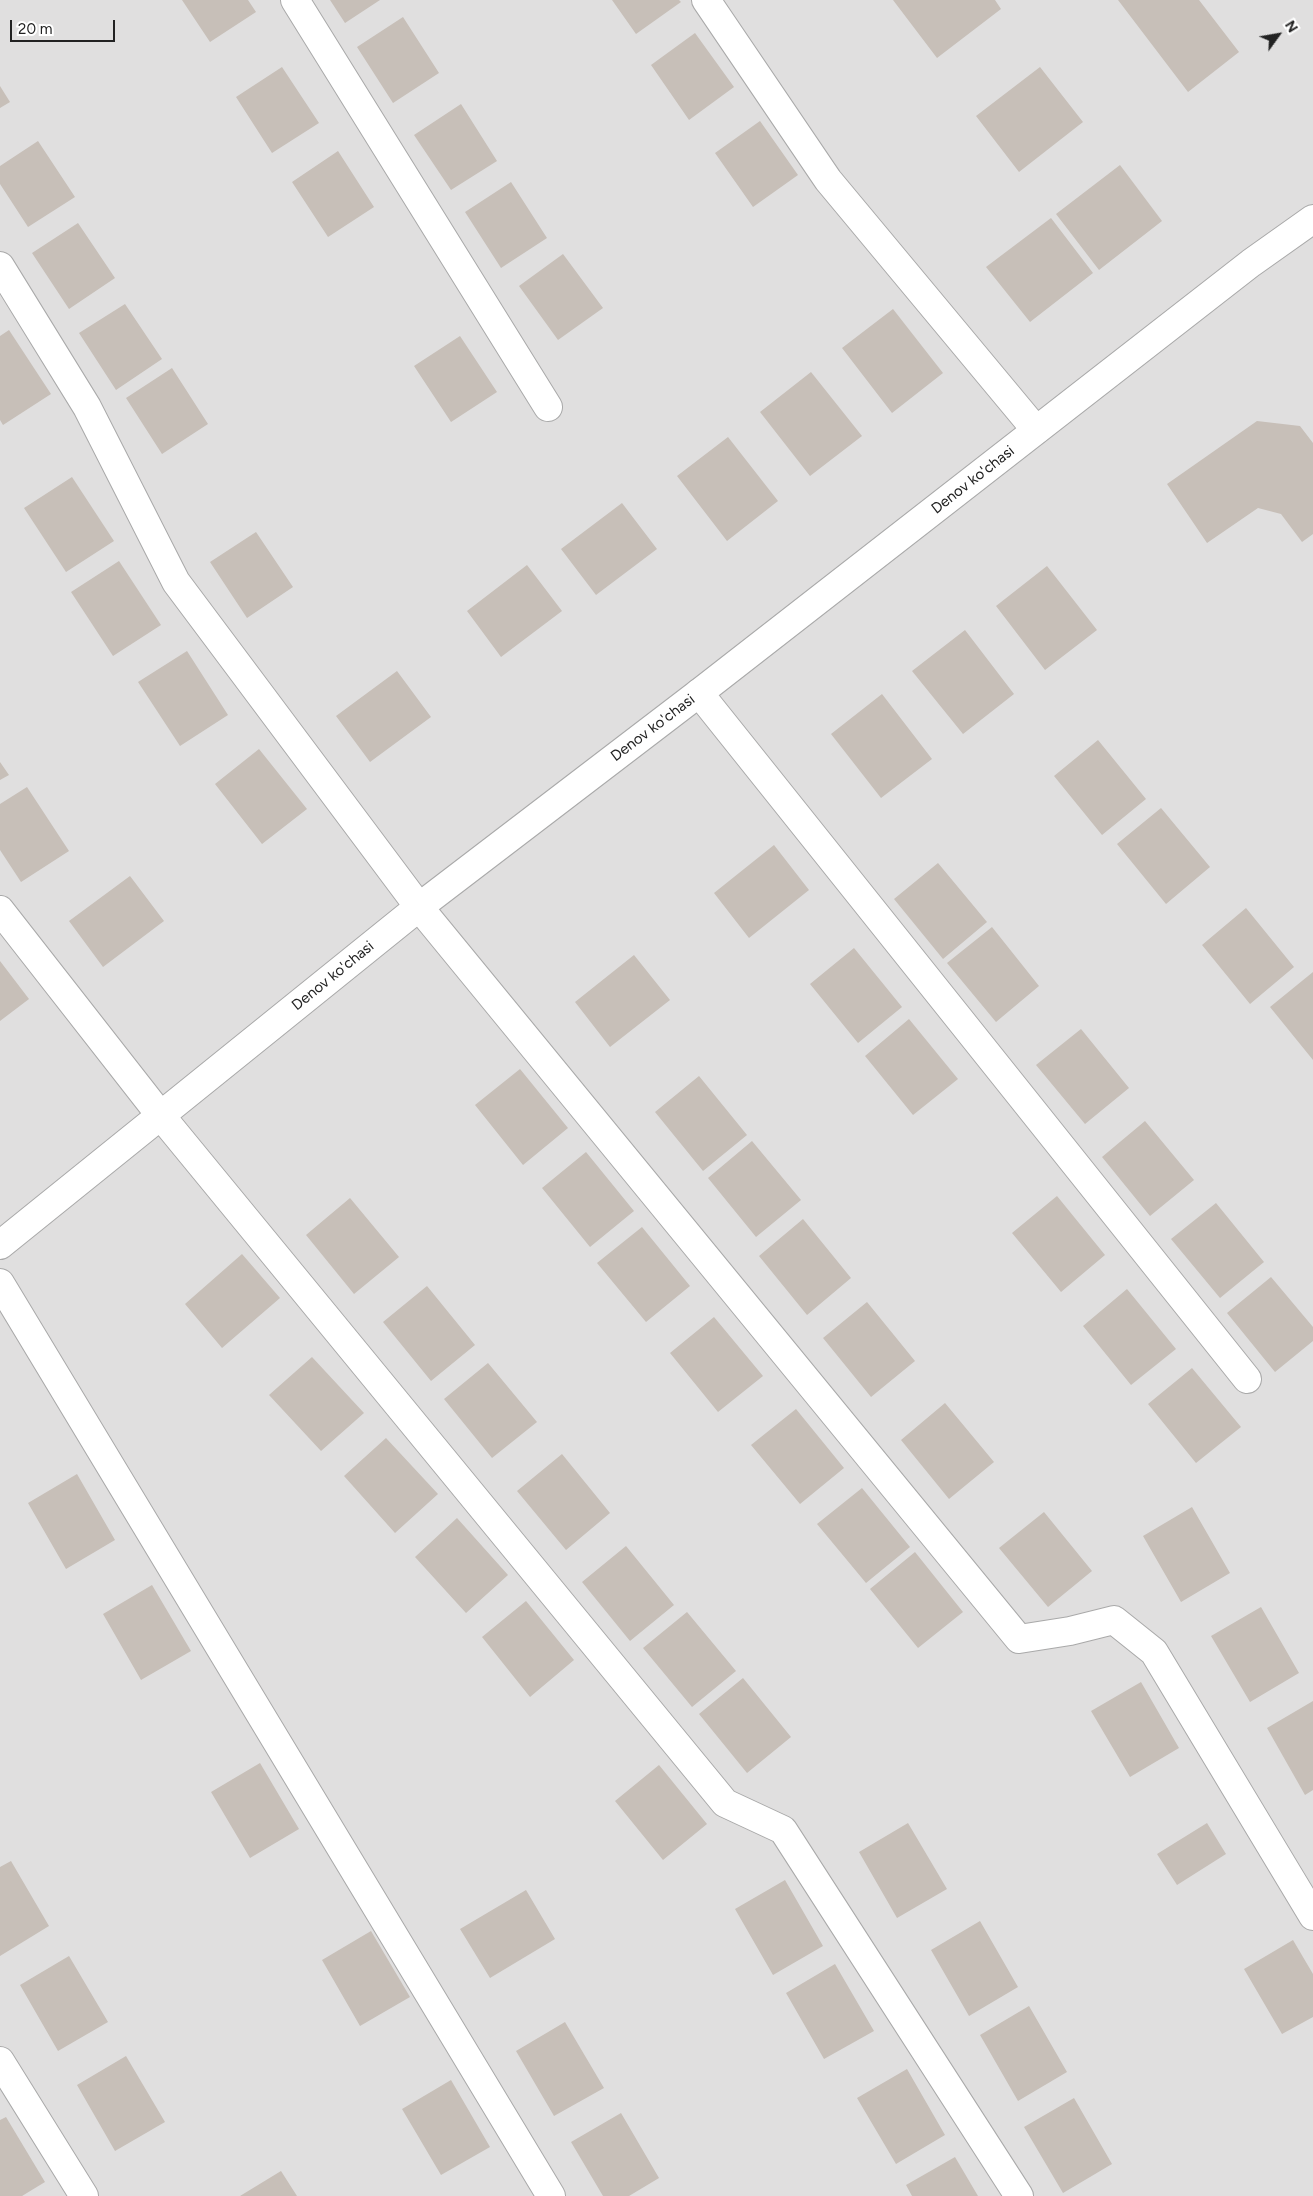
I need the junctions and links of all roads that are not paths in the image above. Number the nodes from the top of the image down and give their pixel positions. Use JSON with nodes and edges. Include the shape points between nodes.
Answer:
{"nodes":[{"id":1,"x":295,"y":0,"type":"edge"},
{"id":2,"x":706,"y":0,"type":"edge"},
{"id":3,"x":1313,"y":219,"type":"edge"},
{"id":4,"x":0,"y":266,"type":"edge"},
{"id":5,"x":548,"y":407,"type":"dead end"},
{"id":6,"x":1036,"y":430,"type":"junction"},
{"id":7,"x":700,"y":693,"type":"junction"},
{"id":8,"x":419,"y":907,"type":"junction"},
{"id":9,"x":0,"y":910,"type":"edge"},
{"id":10,"x":160,"y":1116,"type":"junction"},
{"id":11,"x":0,"y":1245,"type":"edge"},
{"id":12,"x":0,"y":1283,"type":"edge"},
{"id":13,"x":1247,"y":1380,"type":"dead end"},
{"id":14,"x":1313,"y":1916,"type":"edge"},
{"id":15,"x":0,"y":2061,"type":"edge"},
{"id":16,"x":84,"y":2196,"type":"edge"},
{"id":17,"x":551,"y":2196,"type":"edge"},
{"id":18,"x":1019,"y":2196,"type":"edge"}],
"edges":[{"from":1,"to":5,"type":"street"},
{"from":2,"to":6,"type":"street","via":[[828,180]]},
{"from":3,"to":6,"type":"street","name":"Denov ko'chasi","via":[[1251,263]]},
{"from":4,"to":8,"type":"street","via":[[87,407],[176,582]]},
{"from":6,"to":7,"type":"street","name":"Denov ko'chasi"},
{"from":7,"to":8,"type":"street","name":"Denov ko'chasi"},
{"from":7,"to":13,"type":"street"},
{"from":8,"to":10,"type":"street","name":"Denov ko'chasi"},
{"from":8,"to":14,"type":"street","via":[[1020,1639],[1114,1620],[1154,1652]]},
{"from":9,"to":10,"type":"street"},
{"from":10,"to":11,"type":"street","name":"Denov ko'chasi"},
{"from":10,"to":18,"type":"street","via":[[725,1803],[783,1830]]},
{"from":12,"to":17,"type":"street"},
{"from":15,"to":16,"type":"street"}]}
